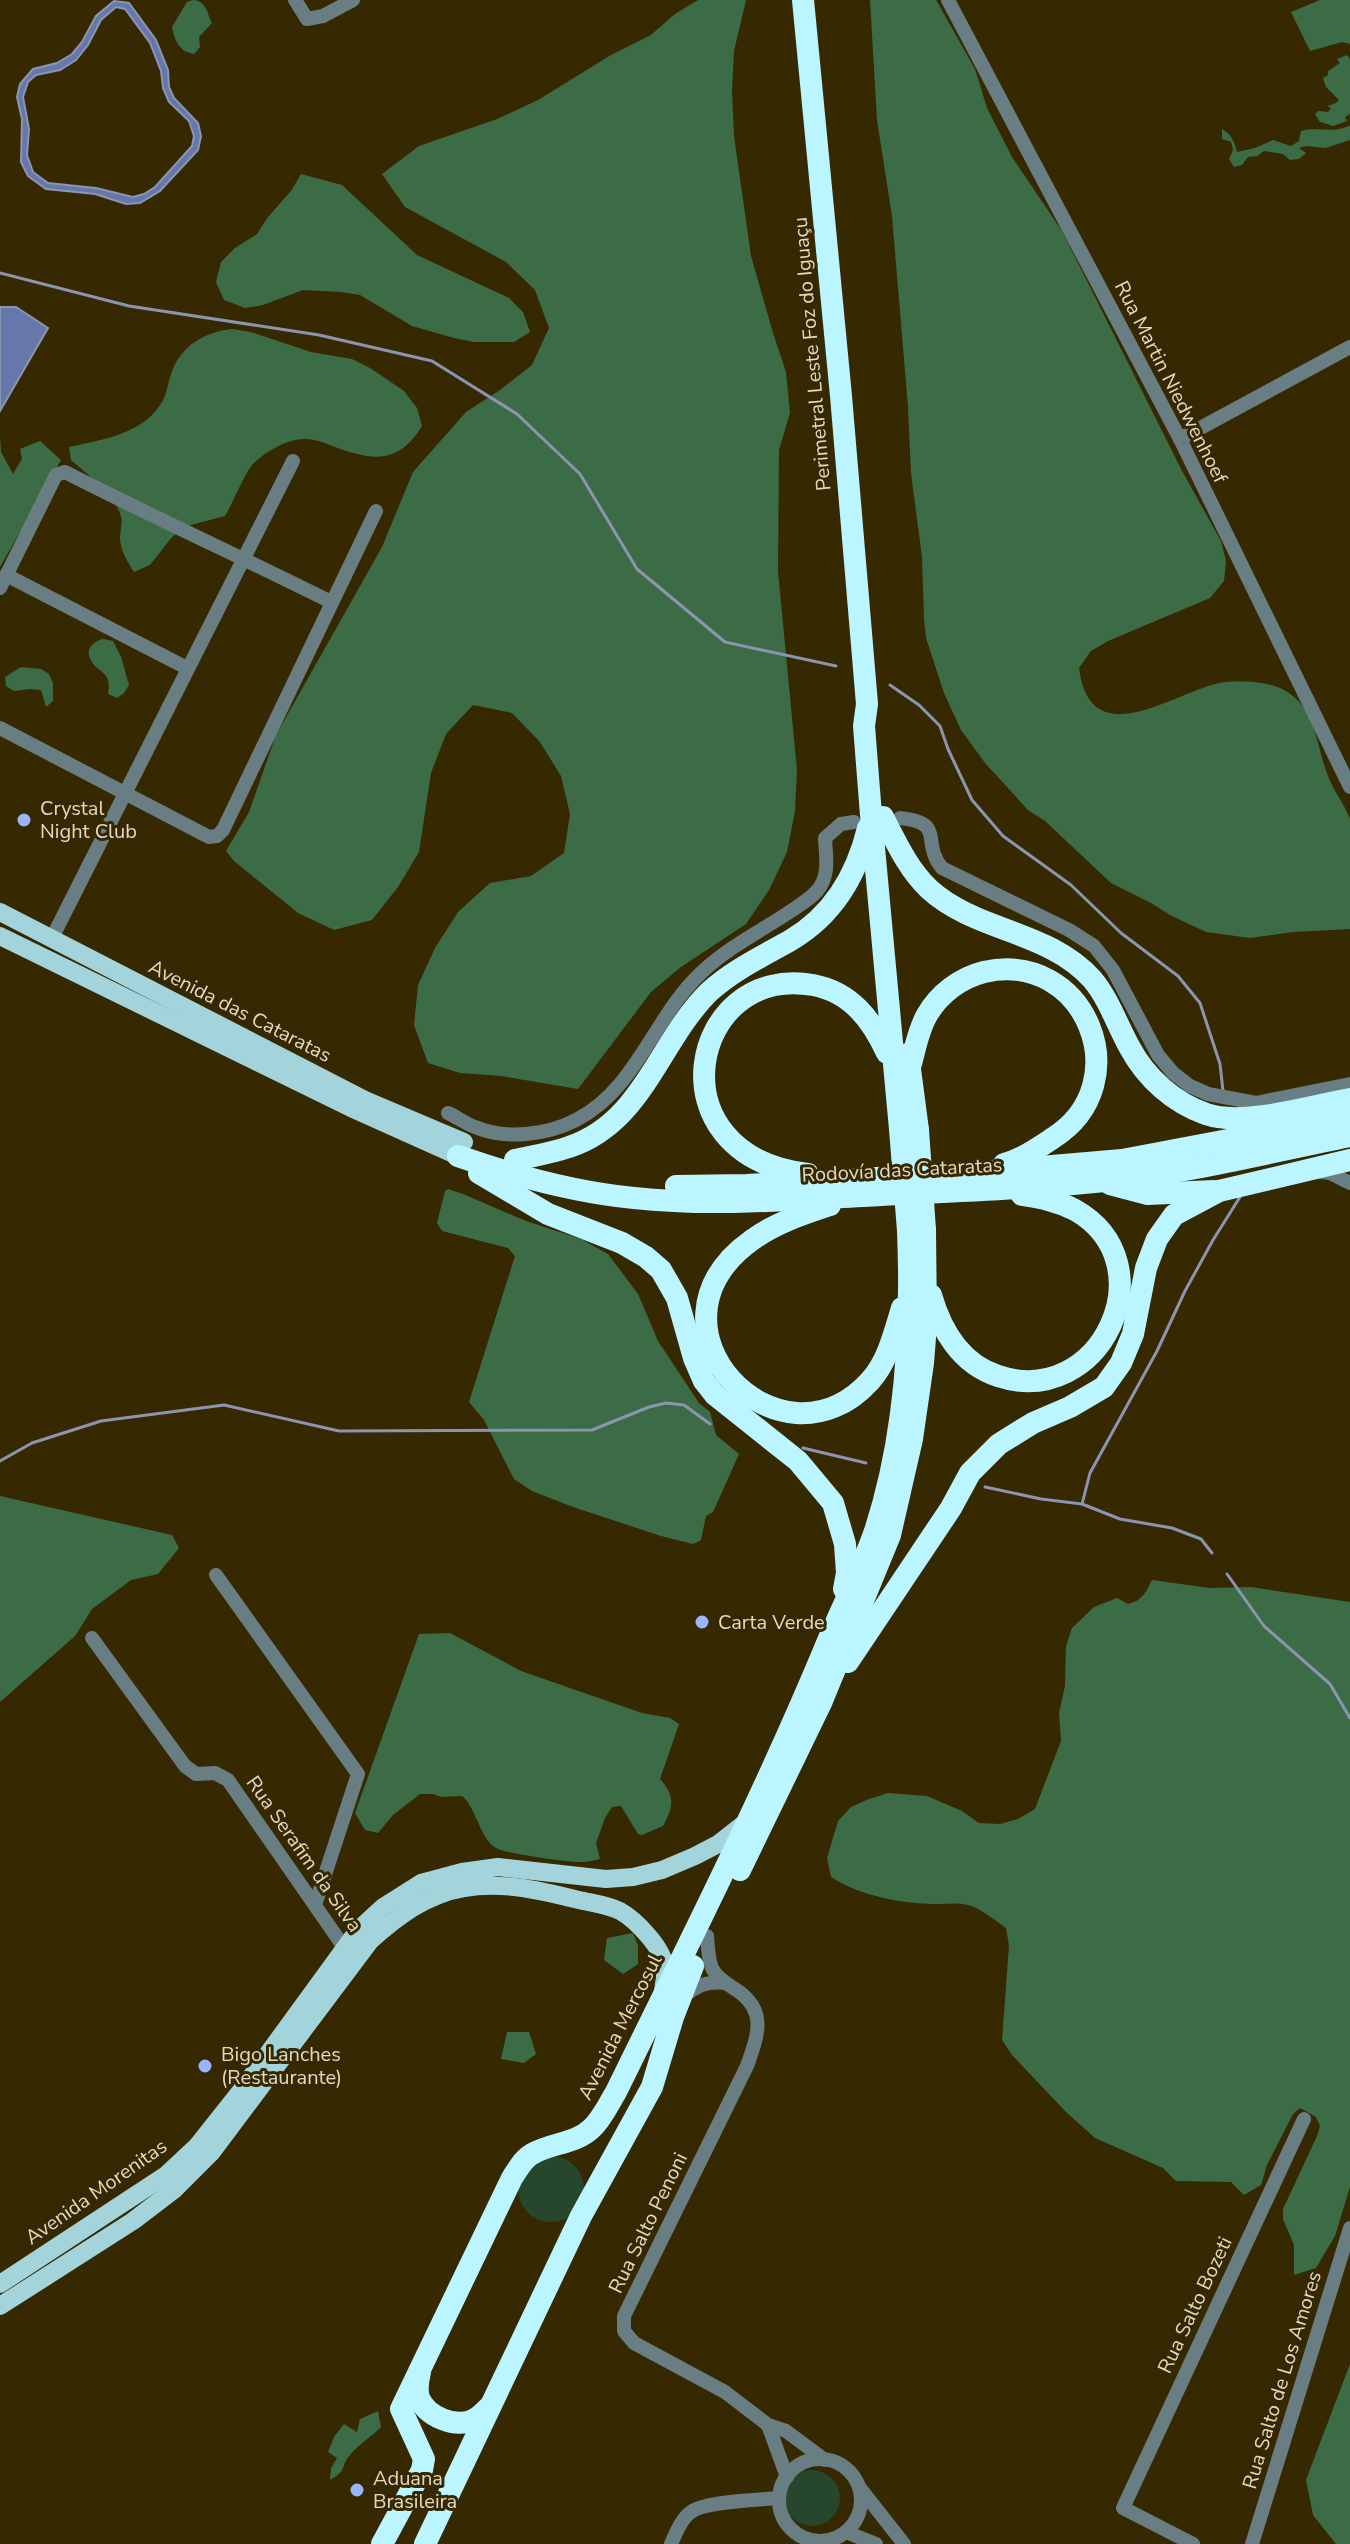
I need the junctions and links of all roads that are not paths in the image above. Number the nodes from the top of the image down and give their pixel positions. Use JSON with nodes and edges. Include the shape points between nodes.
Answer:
{"nodes":[{"id":1,"x":295,"y":0,"type":"edge"},
{"id":2,"x":353,"y":0,"type":"edge"},
{"id":3,"x":803,"y":0,"type":"edge"},
{"id":4,"x":948,"y":0,"type":"edge"},
{"id":5,"x":1350,"y":347,"type":"edge"},
{"id":6,"x":1180,"y":439,"type":"junction"},
{"id":7,"x":293,"y":461,"type":"dead end"},
{"id":8,"x":376,"y":511,"type":"dead end"},
{"id":9,"x":243,"y":558,"type":"junction"},
{"id":10,"x":3,"y":582,"type":"edge"},
{"id":11,"x":331,"y":602,"type":"junction"},
{"id":12,"x":187,"y":668,"type":"junction"},
{"id":13,"x":0,"y":728,"type":"edge"},
{"id":14,"x":1350,"y":787,"type":"edge"},
{"id":15,"x":126,"y":793,"type":"junction"},
{"id":16,"x":877,"y":818,"type":"junction"},
{"id":17,"x":0,"y":912,"type":"edge"},
{"id":18,"x":0,"y":936,"type":"edge"},
{"id":19,"x":52,"y":938,"type":"junction"},
{"id":20,"x":902,"y":1068,"type":"junction"},
{"id":21,"x":1350,"y":1084,"type":"edge"},
{"id":22,"x":1350,"y":1099,"type":"edge"},
{"id":23,"x":448,"y":1113,"type":"dead end"},
{"id":24,"x":1350,"y":1117,"type":"edge"},
{"id":25,"x":1350,"y":1136,"type":"edge"},
{"id":26,"x":461,"y":1149,"type":"junction"},
{"id":27,"x":515,"y":1160,"type":"junction"},
{"id":28,"x":1350,"y":1160,"type":"edge"},
{"id":29,"x":1303,"y":1170,"type":"junction"},
{"id":30,"x":968,"y":1173,"type":"junction"},
{"id":31,"x":869,"y":1178,"type":"junction"},
{"id":32,"x":1097,"y":1181,"type":"junction"},
{"id":33,"x":1350,"y":1183,"type":"edge"},
{"id":34,"x":990,"y":1189,"type":"junction"},
{"id":35,"x":1219,"y":1191,"type":"junction"},
{"id":36,"x":853,"y":1197,"type":"junction"},
{"id":37,"x":918,"y":1276,"type":"junction"},
{"id":38,"x":216,"y":1575,"type":"dead end"},
{"id":39,"x":838,"y":1617,"type":"junction"},
{"id":40,"x":92,"y":1638,"type":"dead end"},
{"id":41,"x":821,"y":1703,"type":"junction"},
{"id":42,"x":749,"y":1820,"type":"junction"},
{"id":43,"x":315,"y":1905,"type":"junction"},
{"id":44,"x":707,"y":1936,"type":"junction"},
{"id":45,"x":349,"y":1955,"type":"junction"},
{"id":46,"x":726,"y":1983,"type":"junction"},
{"id":47,"x":670,"y":2000,"type":"junction"},
{"id":48,"x":247,"y":2095,"type":"junction"},
{"id":49,"x":1304,"y":2119,"type":"dead end"},
{"id":50,"x":1350,"y":2228,"type":"edge"},
{"id":51,"x":0,"y":2284,"type":"edge"},
{"id":52,"x":2,"y":2301,"type":"edge"},
{"id":53,"x":421,"y":2367,"type":"junction"},
{"id":54,"x":490,"y":2406,"type":"junction"},
{"id":55,"x":768,"y":2425,"type":"junction"},
{"id":56,"x":825,"y":2460,"type":"junction"},
{"id":57,"x":787,"y":2477,"type":"junction"},
{"id":58,"x":860,"y":2488,"type":"junction"},
{"id":59,"x":779,"y":2498,"type":"junction"},
{"id":60,"x":838,"y":2538,"type":"edge"},
{"id":61,"x":382,"y":2544,"type":"edge"},
{"id":62,"x":425,"y":2544,"type":"edge"},
{"id":63,"x":671,"y":2544,"type":"edge"},
{"id":64,"x":873,"y":2544,"type":"edge"},
{"id":65,"x":904,"y":2544,"type":"edge"},
{"id":66,"x":1193,"y":2544,"type":"edge"},
{"id":67,"x":1252,"y":2544,"type":"edge"}],
"edges":[{"from":1,"to":2,"type":"street","via":[[307,19]]},
{"from":3,"to":16,"type":"highway","name":"Perimetral Leste Foz do Iguaçu","via":[[843,411],[867,704],[864,726]]},
{"from":4,"to":6,"type":"street","name":"Rua Martin Niedwenhoef"},
{"from":5,"to":6,"type":"street"},
{"from":6,"to":14,"type":"street","name":"Rua Martin Niedwenhoef"},
{"from":7,"to":9,"type":"street"},
{"from":8,"to":11,"type":"street"},
{"from":9,"to":10,"type":"street","via":[[60,472]]},
{"from":9,"to":11,"type":"street"},
{"from":9,"to":12,"type":"street"},
{"from":10,"to":12,"type":"street"},
{"from":11,"to":15,"type":"street","via":[[217,836],[209,837]]},
{"from":12,"to":15,"type":"street"},
{"from":13,"to":15,"type":"street"},
{"from":15,"to":19,"type":"street"},
{"from":16,"to":20,"type":"highway","name":"Perimetral Leste Foz do Iguaçu"},
{"from":16,"to":21,"type":"street","via":[[919,820],[931,833],[933,855],[942,868],[1094,946],[1113,970],[1158,1055],[1190,1086],[1256,1103]]},
{"from":16,"to":22,"type":"highway","via":[[915,874],[944,902],[1052,948],[1082,969],[1102,992],[1136,1059],[1177,1099],[1205,1114],[1232,1119]]},
{"from":16,"to":23,"type":"street","via":[[841,824],[825,838],[826,876],[818,890],[702,972],[620,1086],[588,1113],[542,1132],[516,1134],[473,1127]]},
{"from":16,"to":27,"type":"highway","via":[[835,902],[805,931],[713,989],[682,1025],[627,1108],[581,1142]]},
{"from":17,"to":19,"type":"main road","name":"Avenida das Cataratas"},
{"from":18,"to":26,"type":"main road","name":"Avenida das Cataratas","via":[[351,1108]]},
{"from":19,"to":26,"type":"main road","name":"Avenida das Cataratas"},
{"from":20,"to":30,"type":"highway","via":[[928,1012],[945,992],[979,973],[1005,969],[1043,977],[1065,991],[1088,1021],[1096,1071],[1077,1118],[1058,1136],[1013,1162]]},
{"from":20,"to":31,"type":"highway","via":[[860,1008],[830,990],[796,984],[763,990],[734,1008],[719,1025],[705,1056],[710,1113],[738,1147],[793,1172]]},
{"from":20,"to":37,"type":"highway","name":"Perimetral Leste Foz do Iguaçu","bridge":true},
{"from":24,"to":30,"type":"highway","name":"Rodovía das Cataratas","via":[[1122,1160]]},
{"from":25,"to":32,"type":"highway","name":"Rodovía das Cataratas"},
{"from":26,"to":27,"type":"highway","name":"Rodovía das Cataratas"},
{"from":26,"to":36,"type":"highway","name":"Rodovía das Cataratas","via":[[510,1174],[633,1198],[719,1202]]},
{"from":26,"to":39,"type":"highway","via":[[487,1179],[548,1214],[622,1243],[661,1270],[677,1298],[704,1381],[798,1461],[833,1503],[847,1573]]},
{"from":27,"to":31,"type":"highway","name":"Rodovía das Cataratas","via":[[659,1185]]},
{"from":28,"to":29,"type":"highway"},
{"from":29,"to":33,"type":"street","via":[[1330,1173]]},
{"from":29,"to":35,"type":"highway"},
{"from":30,"to":31,"type":"highway","name":"Rodovía das Cataratas"},
{"from":32,"to":34,"type":"highway","name":"Rodovía das Cataratas"},
{"from":32,"to":35,"type":"highway","via":[[1148,1194]]},
{"from":34,"to":36,"type":"highway","name":"Rodovía das Cataratas"},
{"from":34,"to":37,"type":"highway","via":[[1052,1201],[1084,1216],[1100,1233],[1112,1253],[1119,1288],[1113,1322],[1101,1343],[1085,1360],[1054,1377],[1018,1380],[994,1375],[964,1356],[949,1338]]},
{"from":35,"to":41,"type":"highway","via":[[1174,1215],[1157,1239],[1133,1334],[1104,1387],[999,1444],[970,1473]]},
{"from":36,"to":37,"type":"highway","via":[[763,1233],[726,1265],[710,1297],[706,1320],[714,1355],[726,1376],[753,1399],[776,1409],[813,1411],[849,1398],[868,1382],[889,1350]]},
{"from":37,"to":39,"type":"highway","via":[[890,1468],[875,1531]]},
{"from":37,"to":41,"type":"highway","via":[[923,1363],[898,1504]]},
{"from":38,"to":43,"type":"street","via":[[358,1774]]},
{"from":39,"to":42,"type":"highway","name":"Avenida Mercosul"},
{"from":40,"to":43,"type":"street","name":"Rua Serafim da Silva","via":[[185,1766],[196,1774],[215,1773],[228,1780]]},
{"from":41,"to":44,"type":"highway","name":"Avenida Mercosul"},
{"from":42,"to":45,"type":"main road","name":"Avenida Morenitas","via":[[695,1856],[633,1877],[498,1867],[421,1883],[358,1930]]},
{"from":42,"to":47,"type":"highway","name":"Avenida Mercosul"},
{"from":43,"to":45,"type":"street","name":"Rua Serafim da Silva"},
{"from":44,"to":46,"type":"street","name":"Rua Salto Penoni","via":[[711,1968]]},
{"from":44,"to":47,"type":"highway","name":"Avenida Mercosul"},
{"from":45,"to":47,"type":"main road","name":"Avenida Morenitas","via":[[428,1898],[464,1888],[533,1889],[620,1911],[637,1924],[665,1965]]},
{"from":45,"to":48,"type":"main road","name":"Avenida Morenitas"},
{"from":46,"to":47,"type":"street","via":[[701,1984]]},
{"from":46,"to":55,"type":"street","name":"Rua Salto Penoni","via":[[756,2009],[759,2033],[624,2316],[624,2331],[634,2343],[725,2392]]},
{"from":47,"to":53,"type":"highway","name":"Avenida Mercosul","via":[[590,2131],[532,2154],[520,2165]]},
{"from":47,"to":54,"type":"highway","name":"Avenida Mercosul","via":[[652,2087],[581,2216]]},
{"from":48,"to":51,"type":"main road","name":"Avenida Morenitas","via":[[166,2175]]},
{"from":48,"to":52,"type":"main road","name":"Avenida Morenitas","via":[[211,2153],[175,2189],[133,2221]]},
{"from":49,"to":66,"type":"street","name":"Rua Salto Bozeti","via":[[1123,2508]]},
{"from":50,"to":67,"type":"street","name":"Rua Salto de Los Amores"},
{"from":53,"to":54,"type":"highway","via":[[417,2388],[429,2412],[457,2424],[474,2420]]},
{"from":53,"to":61,"type":"highway","name":"Avenida Mercosul","via":[[401,2409],[424,2459],[422,2470]]},
{"from":54,"to":62,"type":"highway","name":"Avenida Mercosul"},
{"from":55,"to":56,"type":"street","name":"Rua Salto Penoni","via":[[786,2431]]},
{"from":55,"to":57,"type":"street"},
{"from":56,"to":57,"type":"street","via":[[804,2462]]},
{"from":56,"to":58,"type":"street","via":[[844,2466]]},
{"from":57,"to":59,"type":"street"},
{"from":58,"to":60,"type":"street","via":[[859,2515]]},
{"from":58,"to":65,"type":"street"},
{"from":59,"to":60,"type":"street","via":[[786,2524],[795,2533],[821,2541]]},
{"from":59,"to":63,"type":"street","via":[[693,2510]]},
{"from":60,"to":64,"type":"street"}]}
